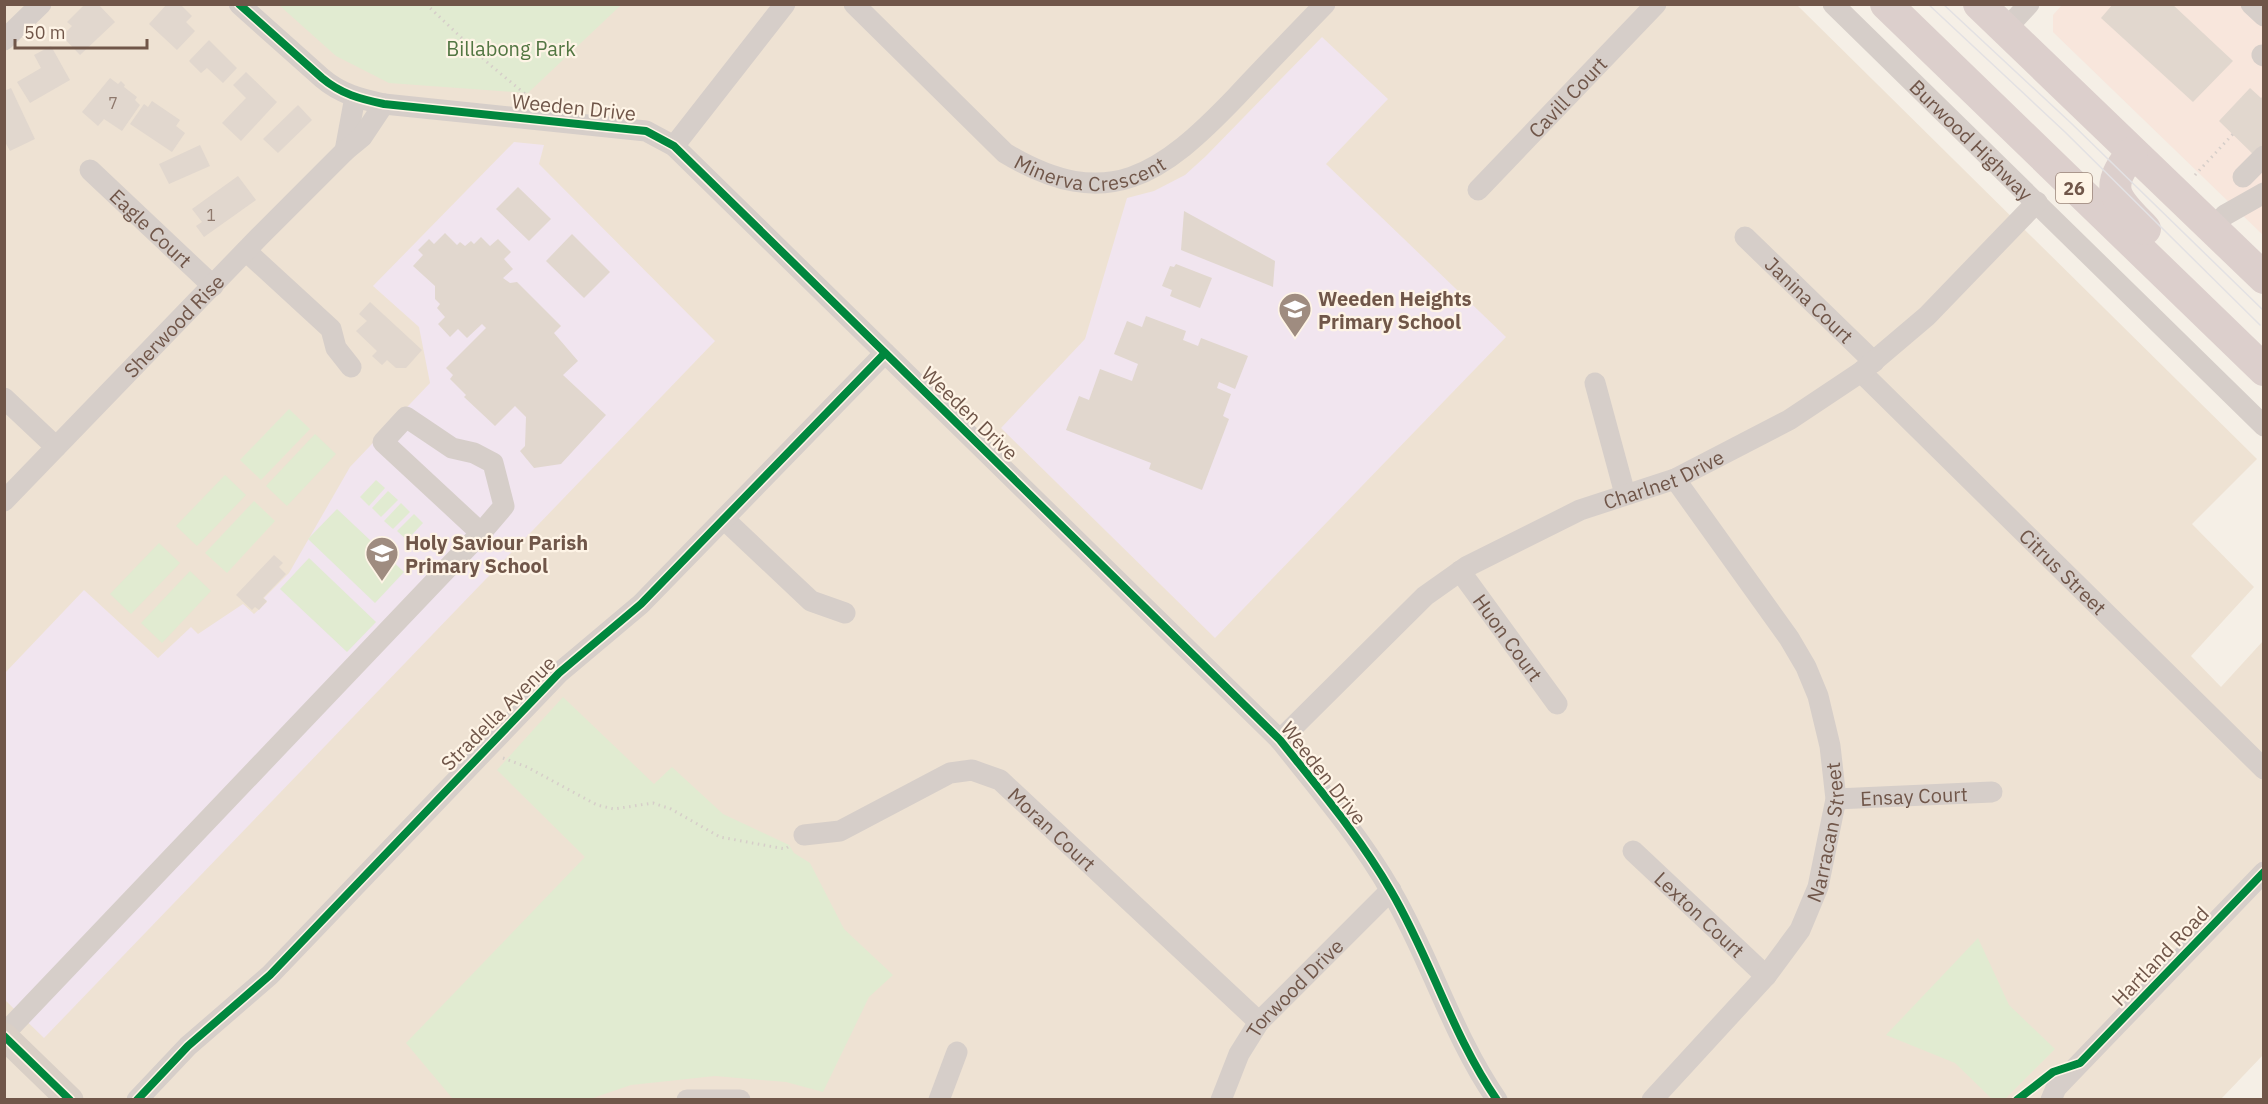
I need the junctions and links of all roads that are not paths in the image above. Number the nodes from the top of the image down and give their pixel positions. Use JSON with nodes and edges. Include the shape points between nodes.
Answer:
{"nodes":[{"id":1,"x":41,"y":4,"type":"edge"},
{"id":2,"x":239,"y":4,"type":"edge"},
{"id":3,"x":785,"y":4,"type":"edge"},
{"id":4,"x":854,"y":4,"type":"edge"},
{"id":5,"x":1325,"y":4,"type":"edge"},
{"id":6,"x":1656,"y":4,"type":"edge"},
{"id":7,"x":1833,"y":4,"type":"edge"},
{"id":8,"x":1886,"y":4,"type":"edge"},
{"id":9,"x":1979,"y":4,"type":"edge"},
{"id":10,"x":2029,"y":4,"type":"edge"},
{"id":11,"x":2251,"y":4,"type":"edge"},
{"id":12,"x":2264,"y":16,"type":"edge"},
{"id":13,"x":2005,"y":30,"type":"junction"},
{"id":14,"x":4,"y":40,"type":"edge"},
{"id":15,"x":355,"y":98,"type":"junction"},
{"id":16,"x":384,"y":104,"type":"junction"},
{"id":17,"x":674,"y":146,"type":"junction"},
{"id":18,"x":345,"y":151,"type":"junction"},
{"id":19,"x":2132,"y":153,"type":"junction"},
{"id":20,"x":2264,"y":156,"type":"edge"},
{"id":21,"x":90,"y":170,"type":"dead end"},
{"id":22,"x":2243,"y":177,"type":"dead end"},
{"id":23,"x":1478,"y":190,"type":"dead end"},
{"id":24,"x":2264,"y":193,"type":"edge"},
{"id":25,"x":2037,"y":202,"type":"junction"},
{"id":26,"x":2212,"y":229,"type":"junction"},
{"id":27,"x":1745,"y":237,"type":"dead end"},
{"id":28,"x":246,"y":251,"type":"junction"},
{"id":29,"x":2264,"y":278,"type":"edge"},
{"id":30,"x":213,"y":286,"type":"junction"},
{"id":31,"x":2185,"y":296,"type":"junction"},
{"id":32,"x":885,"y":352,"type":"junction"},
{"id":33,"x":351,"y":367,"type":"dead end"},
{"id":34,"x":1868,"y":367,"type":"junction"},
{"id":35,"x":2264,"y":370,"type":"edge"},
{"id":36,"x":1595,"y":383,"type":"dead end"},
{"id":37,"x":4,"y":398,"type":"edge"},
{"id":38,"x":2264,"y":426,"type":"edge"},
{"id":39,"x":56,"y":447,"type":"junction"},
{"id":40,"x":1675,"y":479,"type":"junction"},
{"id":41,"x":1625,"y":494,"type":"junction"},
{"id":42,"x":4,"y":501,"type":"edge"},
{"id":43,"x":724,"y":519,"type":"junction"},
{"id":44,"x":482,"y":533,"type":"junction"},
{"id":45,"x":1460,"y":571,"type":"junction"},
{"id":46,"x":845,"y":613,"type":"dead end"},
{"id":47,"x":1557,"y":704,"type":"dead end"},
{"id":48,"x":1280,"y":740,"type":"junction"},
{"id":49,"x":2264,"y":770,"type":"edge"},
{"id":50,"x":1992,"y":792,"type":"dead end"},
{"id":51,"x":1836,"y":799,"type":"junction"},
{"id":52,"x":804,"y":835,"type":"road end"},
{"id":53,"x":1633,"y":851,"type":"dead end"},
{"id":54,"x":2264,"y":872,"type":"edge"},
{"id":55,"x":1391,"y":890,"type":"junction"},
{"id":56,"x":1766,"y":976,"type":"junction"},
{"id":57,"x":1260,"y":1022,"type":"junction"},
{"id":58,"x":4,"y":1035,"type":"edge"},
{"id":59,"x":957,"y":1052,"type":"dead end"},
{"id":60,"x":2054,"y":1094,"type":"edge"},
{"id":61,"x":70,"y":1100,"type":"edge"},
{"id":62,"x":137,"y":1100,"type":"edge"},
{"id":63,"x":687,"y":1100,"type":"edge"},
{"id":64,"x":740,"y":1100,"type":"edge"},
{"id":65,"x":939,"y":1100,"type":"edge"},
{"id":66,"x":1221,"y":1100,"type":"edge"},
{"id":67,"x":1497,"y":1100,"type":"edge"},
{"id":68,"x":1652,"y":1100,"type":"edge"},
{"id":69,"x":2032,"y":1100,"type":"edge"}],
"edges":[{"from":1,"to":14,"type":"street"},
{"from":2,"to":15,"type":"street","name":"Weeden Drive","via":[[329,84]]},
{"from":3,"to":17,"type":"street"},
{"from":4,"to":5,"type":"street","name":"Minerva Crescent","via":[[1005,153],[1035,171],[1068,181],[1093,183],[1124,181],[1173,158],[1204,131]]},
{"from":6,"to":23,"type":"street","name":"Cavill Court"},
{"from":7,"to":25,"type":"street","name":"Burwood Highway"},
{"from":8,"to":31,"type":"highway","name":"Burwood Highway","number":"26"},
{"from":9,"to":13,"type":"highway"},
{"from":10,"to":13,"type":"street"},
{"from":11,"to":12,"type":"street"},
{"from":13,"to":19,"type":"highway"},
{"from":15,"to":16,"type":"street","name":"Weeden Drive"},
{"from":15,"to":18,"type":"street"},
{"from":16,"to":17,"type":"street","name":"Weeden Drive","via":[[646,131]]},
{"from":16,"to":18,"type":"street","name":"Sherwood Rise","via":[[362,137]]},
{"from":17,"to":32,"type":"street","name":"Weeden Drive"},
{"from":18,"to":28,"type":"street","name":"Sherwood Rise"},
{"from":19,"to":26,"type":"highway"},
{"from":19,"to":31,"type":"highway","via":[[2118,171],[2117,199],[2163,248]]},
{"from":20,"to":22,"type":"street"},
{"from":21,"to":30,"type":"street","name":"Eagle Court"},
{"from":24,"to":26,"type":"street","via":[[2225,215]]},
{"from":25,"to":34,"type":"street","name":"Charlnet Drive","via":[[1927,316]]},
{"from":25,"to":38,"type":"street","name":"Burwood Highway"},
{"from":26,"to":29,"type":"highway"},
{"from":27,"to":34,"type":"street","name":"Janina Court"},
{"from":28,"to":30,"type":"street","name":"Sherwood Rise"},
{"from":28,"to":33,"type":"street","via":[[331,329],[336,348]]},
{"from":30,"to":39,"type":"street","name":"Sherwood Rise"},
{"from":31,"to":35,"type":"highway","name":"Burwood Highway","number":"26"},
{"from":32,"to":43,"type":"street","name":"Stradella Avenue"},
{"from":32,"to":48,"type":"street","name":"Weeden Drive"},
{"from":34,"to":40,"type":"street","name":"Charlnet Drive","via":[[1789,420]]},
{"from":34,"to":49,"type":"street","name":"Citrus Street"},
{"from":36,"to":41,"type":"street"},
{"from":37,"to":39,"type":"street"},
{"from":39,"to":42,"type":"street","name":"Sherwood Rise"},
{"from":40,"to":41,"type":"street","name":"Charlnet Drive"},
{"from":40,"to":51,"type":"street","name":"Narracan Street","via":[[1806,667],[1818,696],[1830,746]]},
{"from":41,"to":45,"type":"street","name":"Charlnet Drive","via":[[1555,520]]},
{"from":43,"to":46,"type":"street","via":[[811,601]]},
{"from":43,"to":62,"type":"street","name":"Stradella Avenue","via":[[641,604],[559,673],[270,975],[188,1046]]},
{"from":44,"to":44,"type":"street","via":[[504,506],[493,463],[452,448],[406,417],[383,442]]},
{"from":44,"to":58,"type":"street"},
{"from":45,"to":47,"type":"street","name":"Huon Court"},
{"from":45,"to":48,"type":"street","name":"Charlnet Drive","via":[[1425,596]]},
{"from":48,"to":55,"type":"street","name":"Weeden Drive","via":[[1343,820]]},
{"from":50,"to":51,"type":"street","name":"Ensay Court"},
{"from":51,"to":56,"type":"street","name":"Narracan Street","via":[[1818,887],[1800,930]]},
{"from":52,"to":57,"type":"street","name":"Moran Court","via":[[840,831],[950,773],[972,770],[1000,780]]},
{"from":53,"to":56,"type":"street","name":"Lexton Court"},
{"from":54,"to":60,"type":"street","name":"Hartland Road"},
{"from":55,"to":57,"type":"street","name":"Torwood Drive"},
{"from":55,"to":67,"type":"street","name":"Weeden Drive","via":[[1451,1018]]},
{"from":56,"to":68,"type":"street","name":"Narracan Street"},
{"from":57,"to":66,"type":"street","name":"Torwood Drive","via":[[1239,1054]]},
{"from":58,"to":61,"type":"main road"},
{"from":59,"to":65,"type":"street"},
{"from":60,"to":69,"type":"street","name":"Hartland Road"},
{"from":63,"to":64,"type":"street"}]}
